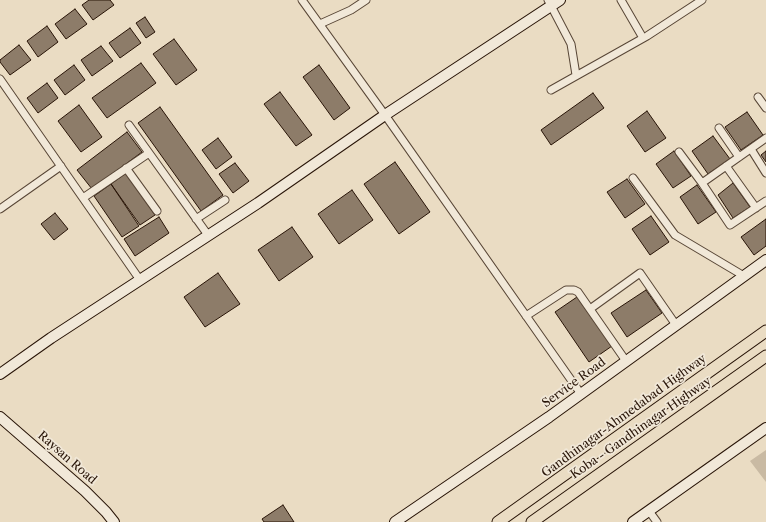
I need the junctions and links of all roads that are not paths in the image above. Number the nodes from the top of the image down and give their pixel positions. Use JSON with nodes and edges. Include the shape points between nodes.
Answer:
{"nodes":[{"id":1,"x":302,"y":0,"type":"edge"},
{"id":2,"x":366,"y":0,"type":"edge"},
{"id":3,"x":560,"y":0,"type":"edge"},
{"id":4,"x":621,"y":0,"type":"edge"},
{"id":5,"x":702,"y":0,"type":"edge"},
{"id":6,"x":549,"y":3,"type":"edge"},
{"id":7,"x":320,"y":24,"type":"junction"},
{"id":8,"x":643,"y":38,"type":"junction"},
{"id":9,"x":576,"y":75,"type":"junction"},
{"id":10,"x":0,"y":79,"type":"edge"},
{"id":11,"x":552,"y":90,"type":"dead end"},
{"id":12,"x":758,"y":97,"type":"dead end"},
{"id":13,"x":766,"y":108,"type":"edge"},
{"id":14,"x":385,"y":115,"type":"junction"},
{"id":15,"x":129,"y":125,"type":"dead end"},
{"id":16,"x":719,"y":128,"type":"dead end"},
{"id":17,"x":766,"y":138,"type":"edge"},
{"id":18,"x":751,"y":149,"type":"junction"},
{"id":19,"x":679,"y":152,"type":"dead end"},
{"id":20,"x":149,"y":153,"type":"junction"},
{"id":21,"x":739,"y":157,"type":"junction"},
{"id":22,"x":61,"y":166,"type":"junction"},
{"id":23,"x":726,"y":166,"type":"junction"},
{"id":24,"x":126,"y":168,"type":"junction"},
{"id":25,"x":766,"y":173,"type":"edge"},
{"id":26,"x":633,"y":178,"type":"dead end"},
{"id":27,"x":702,"y":183,"type":"junction"},
{"id":28,"x":83,"y":198,"type":"junction"},
{"id":29,"x":225,"y":200,"type":"dead end"},
{"id":30,"x":766,"y":201,"type":"edge"},
{"id":31,"x":756,"y":208,"type":"junction"},
{"id":32,"x":0,"y":209,"type":"edge"},
{"id":33,"x":157,"y":211,"type":"dead end"},
{"id":34,"x":196,"y":219,"type":"junction"},
{"id":35,"x":208,"y":235,"type":"junction"},
{"id":36,"x":766,"y":260,"type":"edge"},
{"id":37,"x":744,"y":276,"type":"junction"},
{"id":38,"x":140,"y":280,"type":"junction"},
{"id":39,"x":590,"y":309,"type":"junction"},
{"id":40,"x":526,"y":316,"type":"junction"},
{"id":41,"x":676,"y":325,"type":"junction"},
{"id":42,"x":766,"y":331,"type":"edge"},
{"id":43,"x":766,"y":356,"type":"edge"},
{"id":44,"x":626,"y":361,"type":"junction"},
{"id":45,"x":0,"y":374,"type":"edge"},
{"id":46,"x":581,"y":394,"type":"junction"},
{"id":47,"x":0,"y":417,"type":"edge"},
{"id":48,"x":766,"y":428,"type":"edge"},
{"id":49,"x":649,"y":511,"type":"junction"},
{"id":50,"x":114,"y":522,"type":"edge"},
{"id":51,"x":396,"y":522,"type":"edge"},
{"id":52,"x":498,"y":522,"type":"edge"},
{"id":53,"x":532,"y":522,"type":"edge"},
{"id":54,"x":633,"y":522,"type":"edge"},
{"id":55,"x":657,"y":522,"type":"edge"}],
"edges":[{"from":1,"to":7,"type":"street"},
{"from":2,"to":7,"type":"street"},
{"from":3,"to":6,"type":"street"},
{"from":4,"to":8,"type":"street"},
{"from":5,"to":8,"type":"street"},
{"from":6,"to":9,"type":"street","via":[[571,44]]},
{"from":6,"to":14,"type":"street"},
{"from":7,"to":14,"type":"street"},
{"from":8,"to":9,"type":"street"},
{"from":9,"to":11,"type":"street"},
{"from":10,"to":22,"type":"street"},
{"from":12,"to":13,"type":"street"},
{"from":14,"to":35,"type":"street"},
{"from":14,"to":40,"type":"street"},
{"from":15,"to":20,"type":"street"},
{"from":16,"to":21,"type":"street"},
{"from":17,"to":18,"type":"street"},
{"from":18,"to":21,"type":"street"},
{"from":18,"to":25,"type":"street"},
{"from":19,"to":27,"type":"street"},
{"from":20,"to":24,"type":"street"},
{"from":20,"to":34,"type":"street"},
{"from":21,"to":23,"type":"street"},
{"from":22,"to":28,"type":"street"},
{"from":22,"to":32,"type":"street"},
{"from":23,"to":27,"type":"street"},
{"from":23,"to":31,"type":"street"},
{"from":24,"to":28,"type":"street"},
{"from":24,"to":33,"type":"street"},
{"from":26,"to":37,"type":"street","via":[[675,235]]},
{"from":27,"to":31,"type":"street","via":[[730,225]]},
{"from":28,"to":38,"type":"street"},
{"from":29,"to":34,"type":"street"},
{"from":30,"to":31,"type":"street"},
{"from":34,"to":35,"type":"street"},
{"from":35,"to":38,"type":"street"},
{"from":36,"to":37,"type":"street","name":"Service Road"},
{"from":37,"to":41,"type":"street","name":"Service Road"},
{"from":38,"to":45,"type":"street","via":[[50,338]]},
{"from":39,"to":40,"type":"street","via":[[578,292],[570,289]]},
{"from":39,"to":41,"type":"street","via":[[640,273]]},
{"from":39,"to":44,"type":"street"},
{"from":40,"to":46,"type":"street"},
{"from":41,"to":44,"type":"street","name":"Service Road"},
{"from":42,"to":52,"type":"main road","name":"Gandhinagar-Ahmedabad Highway"},
{"from":43,"to":53,"type":"main road","name":"Koba - Gandhinagar Highway"},
{"from":44,"to":46,"type":"street","name":"Service Road"},
{"from":46,"to":51,"type":"street","name":"Service Road"},
{"from":47,"to":50,"type":"street","name":"Raysan Road","via":[[85,491]]},
{"from":48,"to":49,"type":"street"},
{"from":49,"to":54,"type":"street"},
{"from":49,"to":55,"type":"street"}]}
